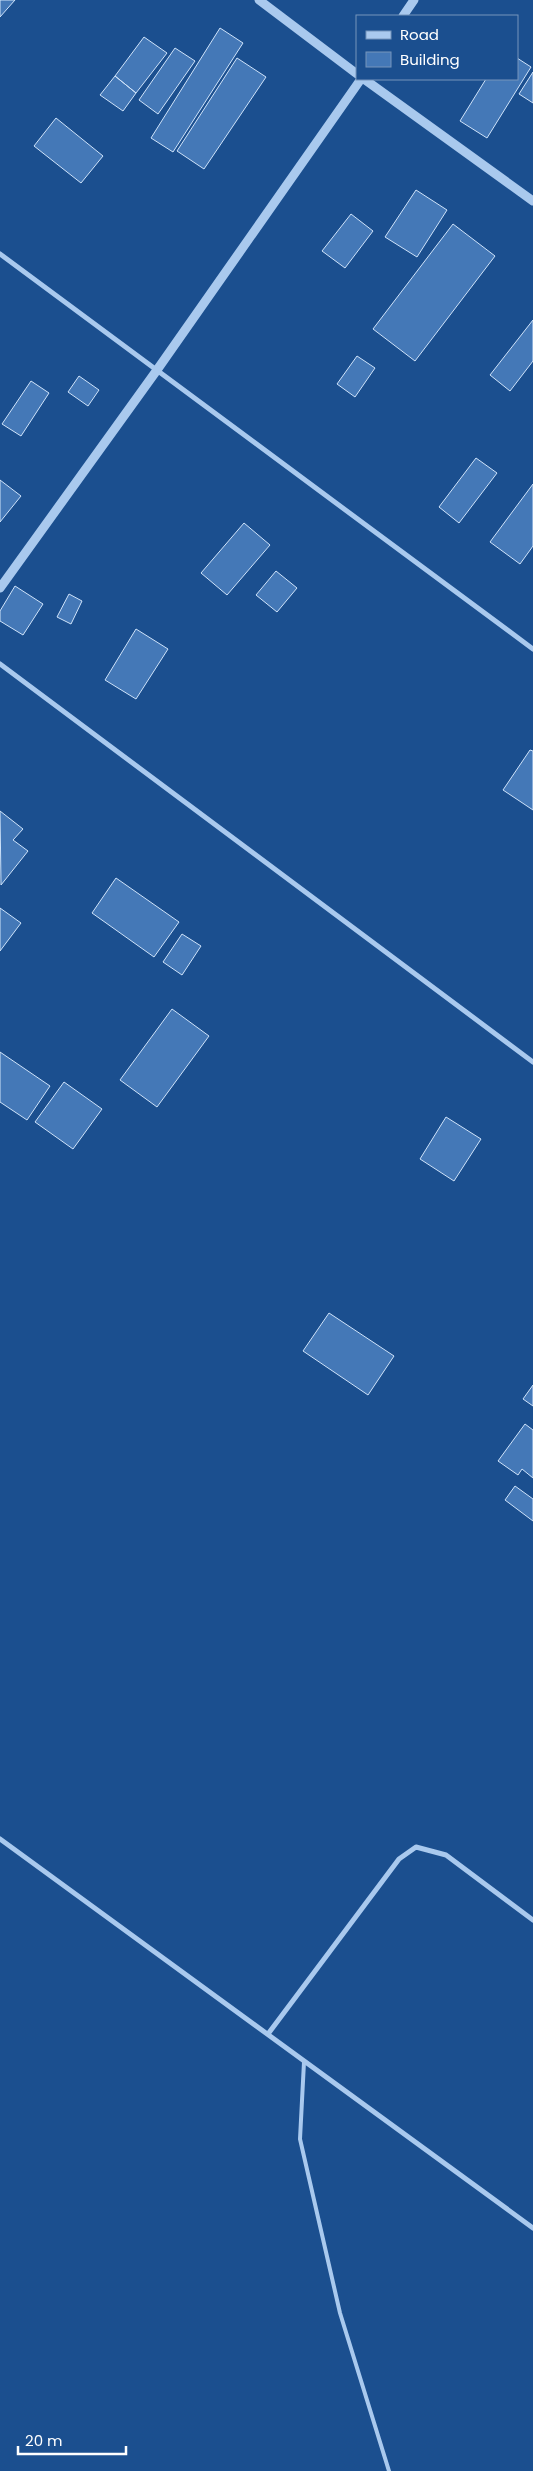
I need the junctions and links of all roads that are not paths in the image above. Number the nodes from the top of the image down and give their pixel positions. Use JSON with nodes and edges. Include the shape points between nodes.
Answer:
{"nodes":[{"id":1,"x":258,"y":0,"type":"edge"},
{"id":2,"x":414,"y":0,"type":"edge"},
{"id":3,"x":404,"y":15,"type":"edge"},
{"id":4,"x":356,"y":73,"type":"edge"},
{"id":5,"x":361,"y":80,"type":"edge"},
{"id":6,"x":363,"y":80,"type":"edge"},
{"id":7,"x":533,"y":201,"type":"edge"},
{"id":8,"x":0,"y":254,"type":"edge"},
{"id":9,"x":157,"y":370,"type":"junction"},
{"id":10,"x":0,"y":588,"type":"edge"},
{"id":11,"x":533,"y":649,"type":"edge"},
{"id":12,"x":0,"y":664,"type":"edge"},
{"id":13,"x":533,"y":1062,"type":"edge"},
{"id":14,"x":0,"y":1839,"type":"edge"},
{"id":15,"x":533,"y":1920,"type":"edge"},
{"id":16,"x":268,"y":2034,"type":"junction"},
{"id":17,"x":304,"y":2062,"type":"junction"},
{"id":18,"x":533,"y":2228,"type":"edge"},
{"id":19,"x":389,"y":2471,"type":"edge"}],
"edges":[{"from":1,"to":4,"type":"street"},
{"from":2,"to":3,"type":"street"},
{"from":5,"to":9,"type":"street"},
{"from":6,"to":7,"type":"street"},
{"from":8,"to":9,"type":"street"},
{"from":9,"to":10,"type":"street"},
{"from":9,"to":11,"type":"street"},
{"from":12,"to":13,"type":"street"},
{"from":14,"to":16,"type":"street"},
{"from":15,"to":16,"type":"street","via":[[446,1855],[416,1847],[399,1859]]},
{"from":16,"to":17,"type":"street"},
{"from":17,"to":18,"type":"street"},
{"from":17,"to":19,"type":"lane","via":[[300,2139],[340,2313]]}]}
